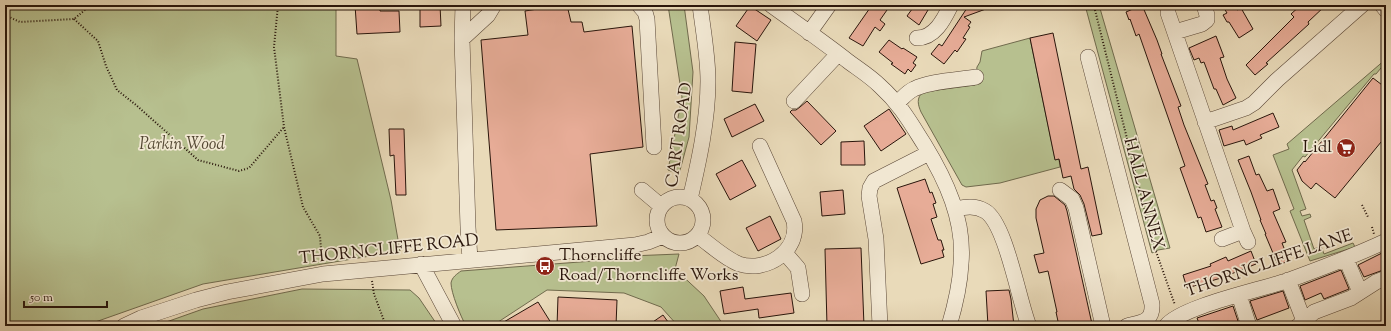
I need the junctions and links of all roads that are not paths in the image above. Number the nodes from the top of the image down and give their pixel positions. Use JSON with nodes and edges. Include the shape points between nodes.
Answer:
{"nodes":[{"id":1,"x":463,"y":5,"type":"edge"},
{"id":2,"x":494,"y":5,"type":"edge"},
{"id":3,"x":639,"y":5,"type":"edge"},
{"id":4,"x":700,"y":5,"type":"edge"},
{"id":5,"x":771,"y":5,"type":"edge"},
{"id":6,"x":829,"y":5,"type":"edge"},
{"id":7,"x":951,"y":5,"type":"edge"},
{"id":8,"x":1204,"y":5,"type":"edge"},
{"id":9,"x":1362,"y":5,"type":"edge"},
{"id":10,"x":1382,"y":5,"type":"edge"},
{"id":11,"x":1386,"y":10,"type":"edge"},
{"id":12,"x":1168,"y":13,"type":"dead end"},
{"id":13,"x":1176,"y":32,"type":"junction"},
{"id":14,"x":809,"y":33,"type":"junction"},
{"id":15,"x":917,"y":38,"type":"dead end"},
{"id":16,"x":462,"y":40,"type":"junction"},
{"id":17,"x":838,"y":54,"type":"junction"},
{"id":18,"x":1088,"y":58,"type":"dead end"},
{"id":19,"x":976,"y":77,"type":"dead end"},
{"id":20,"x":794,"y":101,"type":"dead end"},
{"id":21,"x":898,"y":104,"type":"junction"},
{"id":22,"x":1205,"y":122,"type":"junction"},
{"id":23,"x":654,"y":146,"type":"dead end"},
{"id":24,"x":760,"y":146,"type":"dead end"},
{"id":25,"x":929,"y":153,"type":"junction"},
{"id":26,"x":642,"y":190,"type":"dead end"},
{"id":27,"x":1060,"y":190,"type":"dead end"},
{"id":28,"x":690,"y":199,"type":"junction"},
{"id":29,"x":661,"y":206,"type":"junction"},
{"id":30,"x":955,"y":209,"type":"junction"},
{"id":31,"x":663,"y":236,"type":"junction"},
{"id":32,"x":698,"y":236,"type":"junction"},
{"id":33,"x":1222,"y":239,"type":"dead end"},
{"id":34,"x":1386,"y":241,"type":"edge"},
{"id":35,"x":785,"y":252,"type":"junction"},
{"id":36,"x":1346,"y":259,"type":"junction"},
{"id":37,"x":470,"y":260,"type":"junction"},
{"id":38,"x":421,"y":264,"type":"junction"},
{"id":39,"x":1386,"y":278,"type":"edge"},
{"id":40,"x":1288,"y":280,"type":"junction"},
{"id":41,"x":1360,"y":292,"type":"junction"},
{"id":42,"x":802,"y":294,"type":"dead end"},
{"id":43,"x":1239,"y":295,"type":"junction"},
{"id":44,"x":1301,"y":324,"type":"edge"},
{"id":45,"x":124,"y":326,"type":"edge"},
{"id":46,"x":454,"y":326,"type":"edge"},
{"id":47,"x":880,"y":326,"type":"edge"},
{"id":48,"x":950,"y":326,"type":"edge"},
{"id":49,"x":1029,"y":326,"type":"edge"},
{"id":50,"x":1103,"y":326,"type":"edge"},
{"id":51,"x":1127,"y":326,"type":"edge"},
{"id":52,"x":1166,"y":326,"type":"edge"},
{"id":53,"x":1249,"y":326,"type":"edge"}],
"edges":[{"from":1,"to":16,"type":"street"},
{"from":2,"to":16,"type":"street","via":[[488,15]]},
{"from":3,"to":23,"type":"street","via":[[647,19]]},
{"from":4,"to":28,"type":"street","name":"CART ROAD","via":[[708,81],[698,164]]},
{"from":5,"to":14,"type":"street"},
{"from":6,"to":14,"type":"street"},
{"from":7,"to":15,"type":"street","via":[[929,36]]},
{"from":8,"to":13,"type":"street","via":[[1207,20]]},
{"from":9,"to":22,"type":"street","via":[[1254,103]]},
{"from":10,"to":11,"type":"street"},
{"from":12,"to":13,"type":"street"},
{"from":13,"to":22,"type":"street"},
{"from":14,"to":17,"type":"street"},
{"from":16,"to":37,"type":"street"},
{"from":17,"to":20,"type":"street"},
{"from":17,"to":21,"type":"street","via":[[880,86]]},
{"from":18,"to":51,"type":"street","name":"HALL ANNEX","via":[[1152,304],[1152,312],[1147,320]]},
{"from":19,"to":21,"type":"street","via":[[926,84],[905,95]]},
{"from":21,"to":25,"type":"street"},
{"from":22,"to":33,"type":"street","via":[[1245,237]]},
{"from":24,"to":35,"type":"street","via":[[792,216],[795,233]]},
{"from":25,"to":30,"type":"street"},
{"from":25,"to":47,"type":"street","via":[[874,181],[870,188],[876,239]]},
{"from":26,"to":29,"type":"street"},
{"from":27,"to":50,"type":"street","via":[[1072,199],[1076,208]]},
{"from":28,"to":29,"type":"street","via":[[674,197]]},
{"from":28,"to":32,"type":"street","via":[[698,204],[703,213],[703,227]]},
{"from":29,"to":31,"type":"street","via":[[657,221]]},
{"from":30,"to":48,"type":"street","via":[[961,263]]},
{"from":30,"to":49,"type":"street","via":[[978,208],[992,217],[1000,231]]},
{"from":31,"to":32,"type":"street","via":[[682,244]]},
{"from":31,"to":37,"type":"street","name":"THORNCLIFFE ROAD","via":[[635,245]]},
{"from":32,"to":35,"type":"street","via":[[735,262],[747,266],[769,263]]},
{"from":34,"to":36,"type":"street","name":"THORNCLIFFE LANE"},
{"from":35,"to":42,"type":"street","via":[[798,268]]},
{"from":36,"to":40,"type":"street","name":"THORNCLIFFE LANE"},
{"from":36,"to":41,"type":"street"},
{"from":37,"to":38,"type":"street","name":"THORNCLIFFE ROAD"},
{"from":38,"to":45,"type":"street","name":"THORNCLIFFE ROAD","via":[[323,274],[227,292],[141,318]]},
{"from":38,"to":46,"type":"street"},
{"from":39,"to":41,"type":"street"},
{"from":40,"to":43,"type":"street","name":"THORNCLIFFE LANE"},
{"from":40,"to":44,"type":"street"},
{"from":41,"to":44,"type":"street","via":[[1314,312]]},
{"from":43,"to":52,"type":"street","name":"THORNCLIFFE LANE","via":[[1179,316]]},
{"from":43,"to":53,"type":"street"}]}
